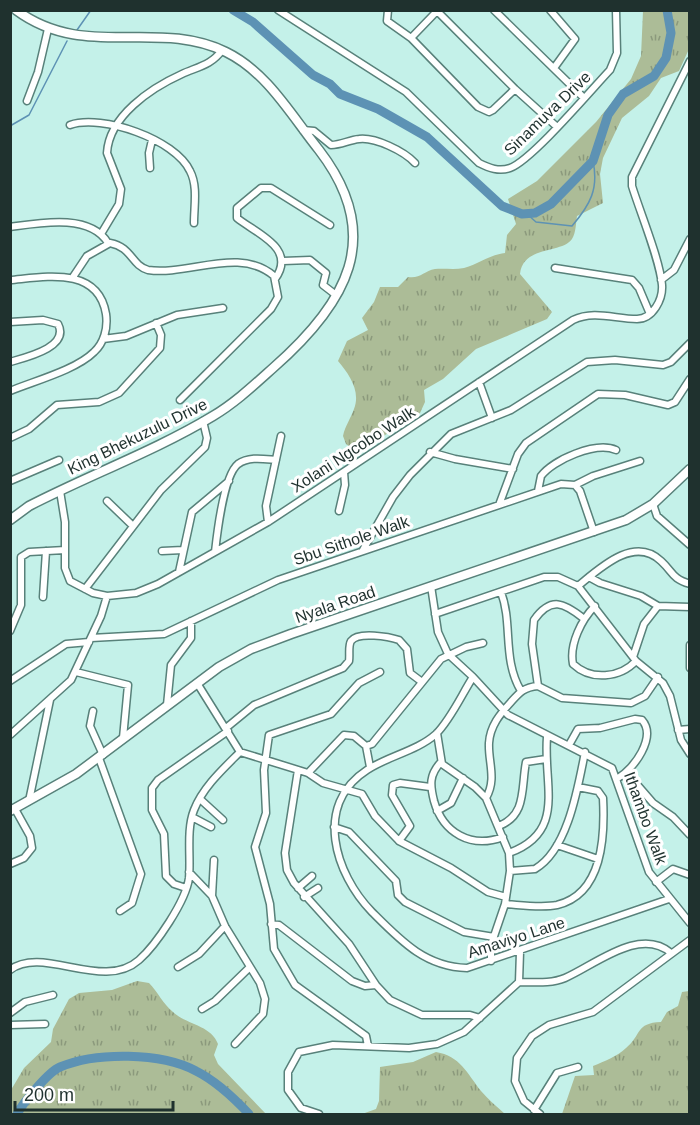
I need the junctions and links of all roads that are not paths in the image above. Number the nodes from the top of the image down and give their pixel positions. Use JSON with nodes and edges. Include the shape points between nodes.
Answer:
{"nodes":[{"id":1,"x":16,"y":10,"type":"edge"},
{"id":2,"x":278,"y":10,"type":"edge"},
{"id":3,"x":388,"y":10,"type":"edge"},
{"id":4,"x":494,"y":10,"type":"edge"},
{"id":5,"x":550,"y":10,"type":"edge"},
{"id":6,"x":616,"y":10,"type":"edge"},
{"id":7,"x":437,"y":11,"type":"edge"},
{"id":8,"x":48,"y":29,"type":"junction"},
{"id":9,"x":411,"y":38,"type":"junction"},
{"id":10,"x":222,"y":50,"type":"junction"},
{"id":11,"x":690,"y":61,"type":"edge"},
{"id":12,"x":554,"y":68,"type":"junction"},
{"id":13,"x":515,"y":89,"type":"junction"},
{"id":14,"x":584,"y":98,"type":"junction"},
{"id":15,"x":27,"y":101,"type":"dead end"},
{"id":16,"x":70,"y":124,"type":"dead end"},
{"id":17,"x":116,"y":126,"type":"junction"},
{"id":18,"x":556,"y":126,"type":"junction"},
{"id":19,"x":303,"y":130,"type":"junction"},
{"id":20,"x":152,"y":140,"type":"junction"},
{"id":21,"x":415,"y":163,"type":"dead end"},
{"id":22,"x":150,"y":168,"type":"dead end"},
{"id":23,"x":194,"y":223,"type":"dead end"},
{"id":24,"x":330,"y":225,"type":"dead end"},
{"id":25,"x":10,"y":227,"type":"edge"},
{"id":26,"x":101,"y":234,"type":"junction"},
{"id":27,"x":690,"y":239,"type":"edge"},
{"id":28,"x":108,"y":243,"type":"junction"},
{"id":29,"x":283,"y":261,"type":"junction"},
{"id":30,"x":555,"y":268,"type":"dead end"},
{"id":31,"x":73,"y":277,"type":"junction"},
{"id":32,"x":275,"y":279,"type":"junction"},
{"id":33,"x":10,"y":280,"type":"edge"},
{"id":34,"x":661,"y":280,"type":"junction"},
{"id":35,"x":336,"y":295,"type":"junction"},
{"id":36,"x":223,"y":308,"type":"dead end"},
{"id":37,"x":650,"y":314,"type":"junction"},
{"id":38,"x":10,"y":322,"type":"edge"},
{"id":39,"x":156,"y":323,"type":"junction"},
{"id":40,"x":103,"y":339,"type":"junction"},
{"id":41,"x":690,"y":343,"type":"edge"},
{"id":42,"x":10,"y":362,"type":"edge"},
{"id":43,"x":690,"y":379,"type":"edge"},
{"id":44,"x":479,"y":382,"type":"junction"},
{"id":45,"x":10,"y":391,"type":"edge"},
{"id":46,"x":180,"y":400,"type":"dead end"},
{"id":47,"x":492,"y":418,"type":"junction"},
{"id":48,"x":203,"y":421,"type":"junction"},
{"id":49,"x":281,"y":436,"type":"dead end"},
{"id":50,"x":10,"y":438,"type":"edge"},
{"id":51,"x":616,"y":450,"type":"dead end"},
{"id":52,"x":430,"y":452,"type":"junction"},
{"id":53,"x":59,"y":460,"type":"dead end"},
{"id":54,"x":276,"y":460,"type":"junction"},
{"id":55,"x":640,"y":460,"type":"dead end"},
{"id":56,"x":690,"y":469,"type":"edge"},
{"id":57,"x":513,"y":470,"type":"junction"},
{"id":58,"x":344,"y":472,"type":"junction"},
{"id":59,"x":10,"y":481,"type":"edge"},
{"id":60,"x":229,"y":481,"type":"junction"},
{"id":61,"x":575,"y":485,"type":"junction"},
{"id":62,"x":60,"y":491,"type":"junction"},
{"id":63,"x":538,"y":491,"type":"junction"},
{"id":64,"x":107,"y":501,"type":"dead end"},
{"id":65,"x":653,"y":504,"type":"junction"},
{"id":66,"x":499,"y":505,"type":"junction"},
{"id":67,"x":339,"y":511,"type":"dead end"},
{"id":68,"x":10,"y":520,"type":"edge"},
{"id":69,"x":268,"y":522,"type":"junction"},
{"id":70,"x":133,"y":526,"type":"junction"},
{"id":71,"x":594,"y":532,"type":"junction"},
{"id":72,"x":690,"y":545,"type":"edge"},
{"id":73,"x":65,"y":550,"type":"junction"},
{"id":74,"x":183,"y":550,"type":"junction"},
{"id":75,"x":362,"y":550,"type":"junction"},
{"id":76,"x":46,"y":551,"type":"junction"},
{"id":77,"x":162,"y":551,"type":"dead end"},
{"id":78,"x":215,"y":552,"type":"junction"},
{"id":79,"x":178,"y":572,"type":"junction"},
{"id":80,"x":590,"y":577,"type":"junction"},
{"id":81,"x":690,"y":584,"type":"edge"},
{"id":82,"x":431,"y":586,"type":"junction"},
{"id":83,"x":579,"y":586,"type":"junction"},
{"id":84,"x":85,"y":589,"type":"junction"},
{"id":85,"x":501,"y":592,"type":"junction"},
{"id":86,"x":107,"y":596,"type":"junction"},
{"id":87,"x":43,"y":597,"type":"dead end"},
{"id":88,"x":595,"y":606,"type":"junction"},
{"id":89,"x":658,"y":606,"type":"junction"},
{"id":90,"x":690,"y":607,"type":"edge"},
{"id":91,"x":435,"y":614,"type":"junction"},
{"id":92,"x":583,"y":618,"type":"junction"},
{"id":93,"x":191,"y":621,"type":"junction"},
{"id":94,"x":10,"y":631,"type":"edge"},
{"id":95,"x":90,"y":640,"type":"junction"},
{"id":96,"x":483,"y":643,"type":"dead end"},
{"id":97,"x":690,"y":645,"type":"edge"},
{"id":98,"x":448,"y":654,"type":"junction"},
{"id":99,"x":634,"y":659,"type":"junction"},
{"id":100,"x":690,"y":668,"type":"edge"},
{"id":101,"x":76,"y":672,"type":"junction"},
{"id":102,"x":380,"y":672,"type":"dead end"},
{"id":103,"x":473,"y":677,"type":"junction"},
{"id":104,"x":658,"y":677,"type":"junction"},
{"id":105,"x":10,"y":681,"type":"edge"},
{"id":106,"x":422,"y":682,"type":"junction"},
{"id":107,"x":197,"y":683,"type":"junction"},
{"id":108,"x":538,"y":686,"type":"junction"},
{"id":109,"x":521,"y":691,"type":"junction"},
{"id":110,"x":50,"y":700,"type":"junction"},
{"id":111,"x":167,"y":705,"type":"junction"},
{"id":112,"x":503,"y":710,"type":"junction"},
{"id":113,"x":93,"y":711,"type":"dead end"},
{"id":114,"x":227,"y":729,"type":"junction"},
{"id":115,"x":690,"y":729,"type":"edge"},
{"id":116,"x":678,"y":730,"type":"junction"},
{"id":117,"x":437,"y":733,"type":"junction"},
{"id":118,"x":10,"y":735,"type":"edge"},
{"id":119,"x":547,"y":737,"type":"junction"},
{"id":120,"x":123,"y":738,"type":"junction"},
{"id":121,"x":568,"y":745,"type":"junction"},
{"id":122,"x":366,"y":746,"type":"junction"},
{"id":123,"x":240,"y":752,"type":"junction"},
{"id":124,"x":585,"y":753,"type":"junction"},
{"id":125,"x":690,"y":754,"type":"edge"},
{"id":126,"x":101,"y":756,"type":"junction"},
{"id":127,"x":546,"y":759,"type":"junction"},
{"id":128,"x":265,"y":760,"type":"junction"},
{"id":129,"x":441,"y":762,"type":"junction"},
{"id":130,"x":370,"y":767,"type":"junction"},
{"id":131,"x":298,"y":770,"type":"junction"},
{"id":132,"x":308,"y":773,"type":"junction"},
{"id":133,"x":627,"y":773,"type":"junction"},
{"id":134,"x":463,"y":778,"type":"junction"},
{"id":135,"x":618,"y":778,"type":"junction"},
{"id":136,"x":430,"y":787,"type":"junction"},
{"id":137,"x":578,"y":787,"type":"junction"},
{"id":138,"x":347,"y":789,"type":"junction"},
{"id":139,"x":486,"y":798,"type":"junction"},
{"id":140,"x":200,"y":799,"type":"junction"},
{"id":141,"x":29,"y":802,"type":"junction"},
{"id":142,"x":13,"y":810,"type":"edge"},
{"id":143,"x":437,"y":812,"type":"junction"},
{"id":144,"x":192,"y":817,"type":"junction"},
{"id":145,"x":223,"y":820,"type":"dead end"},
{"id":146,"x":499,"y":826,"type":"junction"},
{"id":147,"x":211,"y":827,"type":"dead end"},
{"id":148,"x":334,"y":827,"type":"junction"},
{"id":149,"x":690,"y":835,"type":"edge"},
{"id":150,"x":503,"y":837,"type":"junction"},
{"id":151,"x":399,"y":841,"type":"junction"},
{"id":152,"x":557,"y":845,"type":"junction"},
{"id":153,"x":509,"y":853,"type":"junction"},
{"id":154,"x":598,"y":859,"type":"junction"},
{"id":155,"x":214,"y":860,"type":"dead end"},
{"id":156,"x":10,"y":864,"type":"edge"},
{"id":157,"x":510,"y":871,"type":"junction"},
{"id":158,"x":189,"y":872,"type":"junction"},
{"id":159,"x":690,"y":875,"type":"edge"},
{"id":160,"x":312,"y":876,"type":"dead end"},
{"id":161,"x":656,"y":882,"type":"junction"},
{"id":162,"x":186,"y":888,"type":"junction"},
{"id":163,"x":297,"y":888,"type":"junction"},
{"id":164,"x":318,"y":888,"type":"dead end"},
{"id":165,"x":212,"y":897,"type":"junction"},
{"id":166,"x":304,"y":897,"type":"junction"},
{"id":167,"x":506,"y":897,"type":"junction"},
{"id":168,"x":669,"y":899,"type":"junction"},
{"id":169,"x":505,"y":904,"type":"junction"},
{"id":170,"x":120,"y":911,"type":"dead end"},
{"id":171,"x":690,"y":923,"type":"edge"},
{"id":172,"x":271,"y":924,"type":"junction"},
{"id":173,"x":225,"y":926,"type":"junction"},
{"id":174,"x":494,"y":937,"type":"junction"},
{"id":175,"x":690,"y":940,"type":"edge"},
{"id":176,"x":520,"y":952,"type":"junction"},
{"id":177,"x":671,"y":953,"type":"junction"},
{"id":178,"x":491,"y":962,"type":"junction"},
{"id":179,"x":178,"y":967,"type":"dead end"},
{"id":180,"x":250,"y":967,"type":"junction"},
{"id":181,"x":10,"y":970,"type":"edge"},
{"id":182,"x":519,"y":982,"type":"junction"},
{"id":183,"x":376,"y":985,"type":"junction"},
{"id":184,"x":53,"y":995,"type":"dead end"},
{"id":185,"x":202,"y":1008,"type":"dead end"},
{"id":186,"x":10,"y":1013,"type":"edge"},
{"id":187,"x":480,"y":1018,"type":"junction"},
{"id":188,"x":45,"y":1024,"type":"dead end"},
{"id":189,"x":10,"y":1025,"type":"edge"},
{"id":190,"x":235,"y":1044,"type":"dead end"},
{"id":191,"x":368,"y":1046,"type":"junction"},
{"id":192,"x":578,"y":1067,"type":"dead end"},
{"id":193,"x":534,"y":1110,"type":"junction"},
{"id":194,"x":319,"y":1114,"type":"edge"},
{"id":195,"x":540,"y":1114,"type":"edge"}],
"edges":[{"from":1,"to":8,"type":"street","name":"King Bhekuzulu Drive"},
{"from":2,"to":18,"type":"street","name":"Sinamuva Drive","via":[[406,92],[479,163],[490,169],[512,168]]},
{"from":3,"to":9,"type":"street","via":[[387,21]]},
{"from":4,"to":12,"type":"street"},
{"from":5,"to":12,"type":"street","via":[[575,39]]},
{"from":6,"to":14,"type":"street","name":"Sinamuva Drive","via":[[615,60]]},
{"from":7,"to":9,"type":"street"},
{"from":7,"to":13,"type":"street"},
{"from":8,"to":10,"type":"street","name":"King Bhekuzulu Drive","via":[[83,38],[180,39]]},
{"from":8,"to":15,"type":"street"},
{"from":9,"to":13,"type":"street","via":[[484,110],[494,110]]},
{"from":10,"to":17,"type":"street","via":[[214,60],[178,76],[134,104]]},
{"from":10,"to":19,"type":"street","name":"King Bhekuzulu Drive","via":[[264,80]]},
{"from":11,"to":34,"type":"street","via":[[632,180]]},
{"from":12,"to":14,"type":"street"},
{"from":13,"to":18,"type":"street"},
{"from":14,"to":18,"type":"street","name":"Sinamuva Drive"},
{"from":16,"to":17,"type":"street","via":[[89,120]]},
{"from":17,"to":20,"type":"street"},
{"from":17,"to":26,"type":"street","via":[[107,153],[120,180],[121,194]]},
{"from":19,"to":21,"type":"street","via":[[314,131],[331,145],[368,140],[404,154]]},
{"from":19,"to":35,"type":"street","name":"King Bhekuzulu Drive","via":[[339,178],[351,210],[351,259]]},
{"from":20,"to":22,"type":"street","via":[[148,153]]},
{"from":20,"to":23,"type":"street","via":[[178,154],[191,172]]},
{"from":24,"to":29,"type":"street","via":[[271,188],[255,192],[237,208],[236,215],[270,242]]},
{"from":25,"to":26,"type":"street","via":[[68,223]]},
{"from":26,"to":28,"type":"street"},
{"from":27,"to":34,"type":"street","via":[[674,270]]},
{"from":28,"to":31,"type":"street","via":[[83,259]]},
{"from":28,"to":32,"type":"street","via":[[126,249],[148,270],[240,263],[262,267]]},
{"from":29,"to":32,"type":"street"},
{"from":29,"to":35,"type":"street","via":[[310,260],[326,273],[323,285]]},
{"from":30,"to":37,"type":"street","via":[[632,280]]},
{"from":31,"to":33,"type":"street"},
{"from":31,"to":40,"type":"street","via":[[89,285],[101,299],[107,321]]},
{"from":32,"to":46,"type":"street","via":[[278,297],[271,309]]},
{"from":34,"to":37,"type":"street","via":[[660,296]]},
{"from":35,"to":48,"type":"street","name":"King Bhekuzulu Drive","via":[[300,345],[229,405]]},
{"from":36,"to":39,"type":"street","via":[[177,315]]},
{"from":37,"to":44,"type":"street","name":"Xolani Ngcobo Walk","via":[[637,319],[580,316]]},
{"from":38,"to":42,"type":"street","via":[[47,320],[58,324],[61,333],[53,345]]},
{"from":39,"to":40,"type":"street","via":[[122,338]]},
{"from":39,"to":50,"type":"street","via":[[162,335],[160,348],[119,393],[99,402],[57,405],[29,429]]},
{"from":40,"to":45,"type":"street","via":[[81,361]]},
{"from":41,"to":47,"type":"street","via":[[663,365],[615,360],[587,362]]},
{"from":43,"to":57,"type":"street","via":[[675,402],[668,405],[612,393],[590,398],[526,443]]},
{"from":44,"to":47,"type":"street"},
{"from":44,"to":58,"type":"street","name":"Xolani Ngcobo Walk"},
{"from":47,"to":52,"type":"street","via":[[459,429]]},
{"from":48,"to":62,"type":"street","name":"King Bhekuzulu Drive"},
{"from":48,"to":70,"type":"street","via":[[205,447],[167,484]]},
{"from":49,"to":54,"type":"street"},
{"from":51,"to":63,"type":"street","via":[[600,447],[560,460],[541,476]]},
{"from":52,"to":57,"type":"street"},
{"from":52,"to":75,"type":"street","via":[[393,496]]},
{"from":53,"to":59,"type":"street"},
{"from":54,"to":60,"type":"street","via":[[243,462],[234,469]]},
{"from":54,"to":69,"type":"street","via":[[266,506]]},
{"from":55,"to":61,"type":"street","name":"Sbu Sithole Walk"},
{"from":56,"to":65,"type":"street","name":"Nyala Road"},
{"from":57,"to":66,"type":"street"},
{"from":58,"to":67,"type":"street"},
{"from":58,"to":69,"type":"street","name":"Xolani Ngcobo Walk"},
{"from":60,"to":74,"type":"street","via":[[192,512]]},
{"from":60,"to":78,"type":"street"},
{"from":61,"to":63,"type":"street","name":"Sbu Sithole Walk","via":[[561,484]]},
{"from":61,"to":71,"type":"street"},
{"from":62,"to":68,"type":"street","name":"King Bhekuzulu Drive"},
{"from":62,"to":73,"type":"street"},
{"from":63,"to":66,"type":"street","name":"Sbu Sithole Walk"},
{"from":64,"to":70,"type":"street"},
{"from":65,"to":71,"type":"street","name":"Nyala Road"},
{"from":65,"to":72,"type":"street","via":[[657,516]]},
{"from":66,"to":75,"type":"street","name":"Sbu Sithole Walk"},
{"from":69,"to":78,"type":"street","name":"Xolani Ngcobo Walk"},
{"from":70,"to":84,"type":"street"},
{"from":71,"to":82,"type":"street","name":"Nyala Road"},
{"from":73,"to":76,"type":"street"},
{"from":73,"to":84,"type":"street","via":[[67,576]]},
{"from":74,"to":77,"type":"street"},
{"from":74,"to":79,"type":"street"},
{"from":75,"to":93,"type":"street","name":"Sbu Sithole Walk","via":[[265,585]]},
{"from":76,"to":87,"type":"street"},
{"from":76,"to":94,"type":"street","via":[[21,557],[21,605]]},
{"from":78,"to":79,"type":"street","name":"Xolani Ngcobo Walk"},
{"from":79,"to":86,"type":"street","name":"Xolani Ngcobo Walk","via":[[136,593]]},
{"from":80,"to":81,"type":"street","via":[[616,557],[643,553],[659,559],[671,576]]},
{"from":80,"to":83,"type":"street"},
{"from":80,"to":89,"type":"street"},
{"from":82,"to":91,"type":"street","name":"Ithambo Walk"},
{"from":82,"to":107,"type":"street","name":"Nyala Road","via":[[251,649]]},
{"from":83,"to":85,"type":"street","via":[[553,577]]},
{"from":83,"to":88,"type":"street"},
{"from":84,"to":86,"type":"street","name":"Xolani Ngcobo Walk"},
{"from":85,"to":91,"type":"street"},
{"from":85,"to":109,"type":"street","via":[[506,607],[510,670]]},
{"from":86,"to":95,"type":"street"},
{"from":88,"to":92,"type":"street"},
{"from":88,"to":99,"type":"street"},
{"from":89,"to":90,"type":"street"},
{"from":89,"to":99,"type":"street","via":[[644,624]]},
{"from":91,"to":98,"type":"street","name":"Ithambo Walk"},
{"from":92,"to":99,"type":"street","via":[[572,656],[576,667],[592,675],[623,673]]},
{"from":92,"to":108,"type":"street","via":[[560,604],[542,611],[534,620],[532,644]]},
{"from":93,"to":95,"type":"street","name":"Sbu Sithole Walk","via":[[158,636]]},
{"from":93,"to":111,"type":"street","via":[[191,638],[171,665]]},
{"from":95,"to":101,"type":"street"},
{"from":95,"to":105,"type":"street","name":"Sbu Sithole Walk","via":[[66,644]]},
{"from":96,"to":98,"type":"street"},
{"from":97,"to":100,"type":"street"},
{"from":98,"to":103,"type":"street","name":"Ithambo Walk"},
{"from":98,"to":106,"type":"street"},
{"from":99,"to":104,"type":"street"},
{"from":101,"to":110,"type":"street"},
{"from":101,"to":120,"type":"street","via":[[128,686]]},
{"from":102,"to":128,"type":"street","via":[[360,682],[331,714],[270,734]]},
{"from":103,"to":112,"type":"street","name":"Ithambo Walk"},
{"from":103,"to":117,"type":"street"},
{"from":104,"to":108,"type":"street","via":[[645,696],[631,703],[562,698]]},
{"from":104,"to":116,"type":"street","via":[[668,692]]},
{"from":106,"to":114,"type":"street","via":[[410,673],[407,649],[399,640],[379,636],[354,638],[345,666],[254,705]]},
{"from":106,"to":122,"type":"street","via":[[372,744]]},
{"from":107,"to":111,"type":"street","name":"Nyala Road"},
{"from":107,"to":114,"type":"street"},
{"from":108,"to":109,"type":"street"},
{"from":109,"to":112,"type":"street"},
{"from":110,"to":118,"type":"street"},
{"from":110,"to":141,"type":"street"},
{"from":111,"to":120,"type":"street","name":"Nyala Road"},
{"from":112,"to":119,"type":"street","name":"Ithambo Walk"},
{"from":112,"to":139,"type":"street","via":[[489,740],[492,781]]},
{"from":113,"to":126,"type":"street","via":[[90,726]]},
{"from":114,"to":123,"type":"street"},
{"from":114,"to":162,"type":"street","via":[[158,780],[152,789],[154,816],[164,834],[166,876],[174,885]]},
{"from":115,"to":116,"type":"street"},
{"from":116,"to":125,"type":"street"},
{"from":117,"to":129,"type":"street"},
{"from":117,"to":130,"type":"street","name":"Amaviyo Lane"},
{"from":119,"to":121,"type":"street","name":"Ithambo Walk"},
{"from":119,"to":127,"type":"street"},
{"from":120,"to":126,"type":"street","name":"Nyala Road"},
{"from":121,"to":124,"type":"street","name":"Ithambo Walk"},
{"from":121,"to":133,"type":"street","via":[[579,729],[642,720],[646,725],[644,746]]},
{"from":122,"to":130,"type":"street"},
{"from":122,"to":132,"type":"street","via":[[354,736],[344,735]]},
{"from":123,"to":128,"type":"street"},
{"from":123,"to":140,"type":"street"},
{"from":124,"to":135,"type":"street","name":"Ithambo Walk","via":[[610,765]]},
{"from":124,"to":137,"type":"street"},
{"from":126,"to":141,"type":"street","name":"Nyala Road"},
{"from":126,"to":170,"type":"street","via":[[141,874],[132,903]]},
{"from":127,"to":146,"type":"street","via":[[526,762],[517,814]]},
{"from":127,"to":153,"type":"street","via":[[545,824],[531,844]]},
{"from":128,"to":131,"type":"street"},
{"from":128,"to":172,"type":"street","via":[[266,813],[255,847],[270,904]]},
{"from":129,"to":134,"type":"street"},
{"from":129,"to":136,"type":"street","via":[[432,775]]},
{"from":130,"to":138,"type":"street","name":"Amaviyo Lane"},
{"from":131,"to":132,"type":"street"},
{"from":131,"to":163,"type":"street","via":[[285,853],[289,874]]},
{"from":132,"to":138,"type":"street","via":[[323,783]]},
{"from":133,"to":135,"type":"street"},
{"from":133,"to":149,"type":"street","via":[[653,803]]},
{"from":134,"to":139,"type":"street"},
{"from":134,"to":143,"type":"street","via":[[451,803]]},
{"from":135,"to":161,"type":"street","name":"Ithambo Walk","via":[[640,852]]},
{"from":136,"to":143,"type":"street"},
{"from":136,"to":151,"type":"street","via":[[393,785],[392,795],[410,826]]},
{"from":137,"to":152,"type":"street","via":[[574,807]]},
{"from":137,"to":154,"type":"street","via":[[598,791],[603,798]]},
{"from":138,"to":148,"type":"street","name":"Amaviyo Lane"},
{"from":138,"to":151,"type":"street","via":[[366,797],[375,816]]},
{"from":139,"to":146,"type":"street"},
{"from":140,"to":144,"type":"street"},
{"from":140,"to":145,"type":"street"},
{"from":141,"to":142,"type":"street","name":"Nyala Road"},
{"from":142,"to":156,"type":"street","via":[[31,838],[32,848],[24,858]]},
{"from":143,"to":150,"type":"street","via":[[444,823],[465,838],[488,842]]},
{"from":144,"to":147,"type":"street"},
{"from":144,"to":158,"type":"street"},
{"from":146,"to":150,"type":"street"},
{"from":148,"to":174,"type":"street","via":[[349,832],[398,884],[399,897],[464,932]]},
{"from":148,"to":178,"type":"street","name":"Amaviyo Lane","via":[[336,854],[355,892],[417,954],[449,967],[467,968]]},
{"from":150,"to":153,"type":"street"},
{"from":151,"to":167,"type":"street","via":[[488,892]]},
{"from":152,"to":154,"type":"street"},
{"from":152,"to":157,"type":"street","via":[[538,868]]},
{"from":153,"to":157,"type":"street"},
{"from":154,"to":169,"type":"street","via":[[587,887],[570,899],[549,906]]},
{"from":155,"to":165,"type":"street"},
{"from":157,"to":167,"type":"street"},
{"from":158,"to":162,"type":"street"},
{"from":158,"to":165,"type":"street"},
{"from":159,"to":161,"type":"street","via":[[673,869]]},
{"from":160,"to":163,"type":"street"},
{"from":161,"to":168,"type":"street","name":"Ithambo Walk"},
{"from":162,"to":181,"type":"street","via":[[162,932],[131,965],[99,971],[31,963]]},
{"from":163,"to":166,"type":"street"},
{"from":164,"to":166,"type":"street"},
{"from":165,"to":173,"type":"street"},
{"from":166,"to":183,"type":"street","via":[[354,950]]},
{"from":167,"to":169,"type":"street"},
{"from":168,"to":171,"type":"street","name":"Ithambo Walk"},
{"from":168,"to":176,"type":"street","name":"Amaviyo Lane"},
{"from":169,"to":174,"type":"street"},
{"from":172,"to":183,"type":"street","via":[[279,925],[352,981]]},
{"from":172,"to":191,"type":"street","via":[[274,949],[292,982],[363,1034]]},
{"from":173,"to":179,"type":"street","via":[[199,954]]},
{"from":173,"to":180,"type":"street"},
{"from":174,"to":178,"type":"street"},
{"from":175,"to":177,"type":"street"},
{"from":176,"to":178,"type":"street","name":"Amaviyo Lane"},
{"from":176,"to":182,"type":"street"},
{"from":177,"to":182,"type":"street","via":[[656,945],[638,945],[564,979]]},
{"from":177,"to":193,"type":"street","via":[[593,1012],[549,1025],[532,1036],[518,1058],[515,1073],[520,1095]]},
{"from":180,"to":185,"type":"street","via":[[215,1001]]},
{"from":180,"to":190,"type":"street","via":[[262,988],[266,1009]]},
{"from":182,"to":187,"type":"street"},
{"from":183,"to":187,"type":"street","via":[[390,1000],[416,1013]]},
{"from":184,"to":186,"type":"street","via":[[25,1002]]},
{"from":187,"to":191,"type":"street","via":[[456,1037],[430,1046]]},
{"from":188,"to":189,"type":"street"},
{"from":191,"to":194,"type":"street","via":[[326,1045],[295,1056],[287,1075],[288,1090],[301,1108]]},
{"from":192,"to":193,"type":"street","via":[[557,1073]]},
{"from":193,"to":195,"type":"street"}]}
